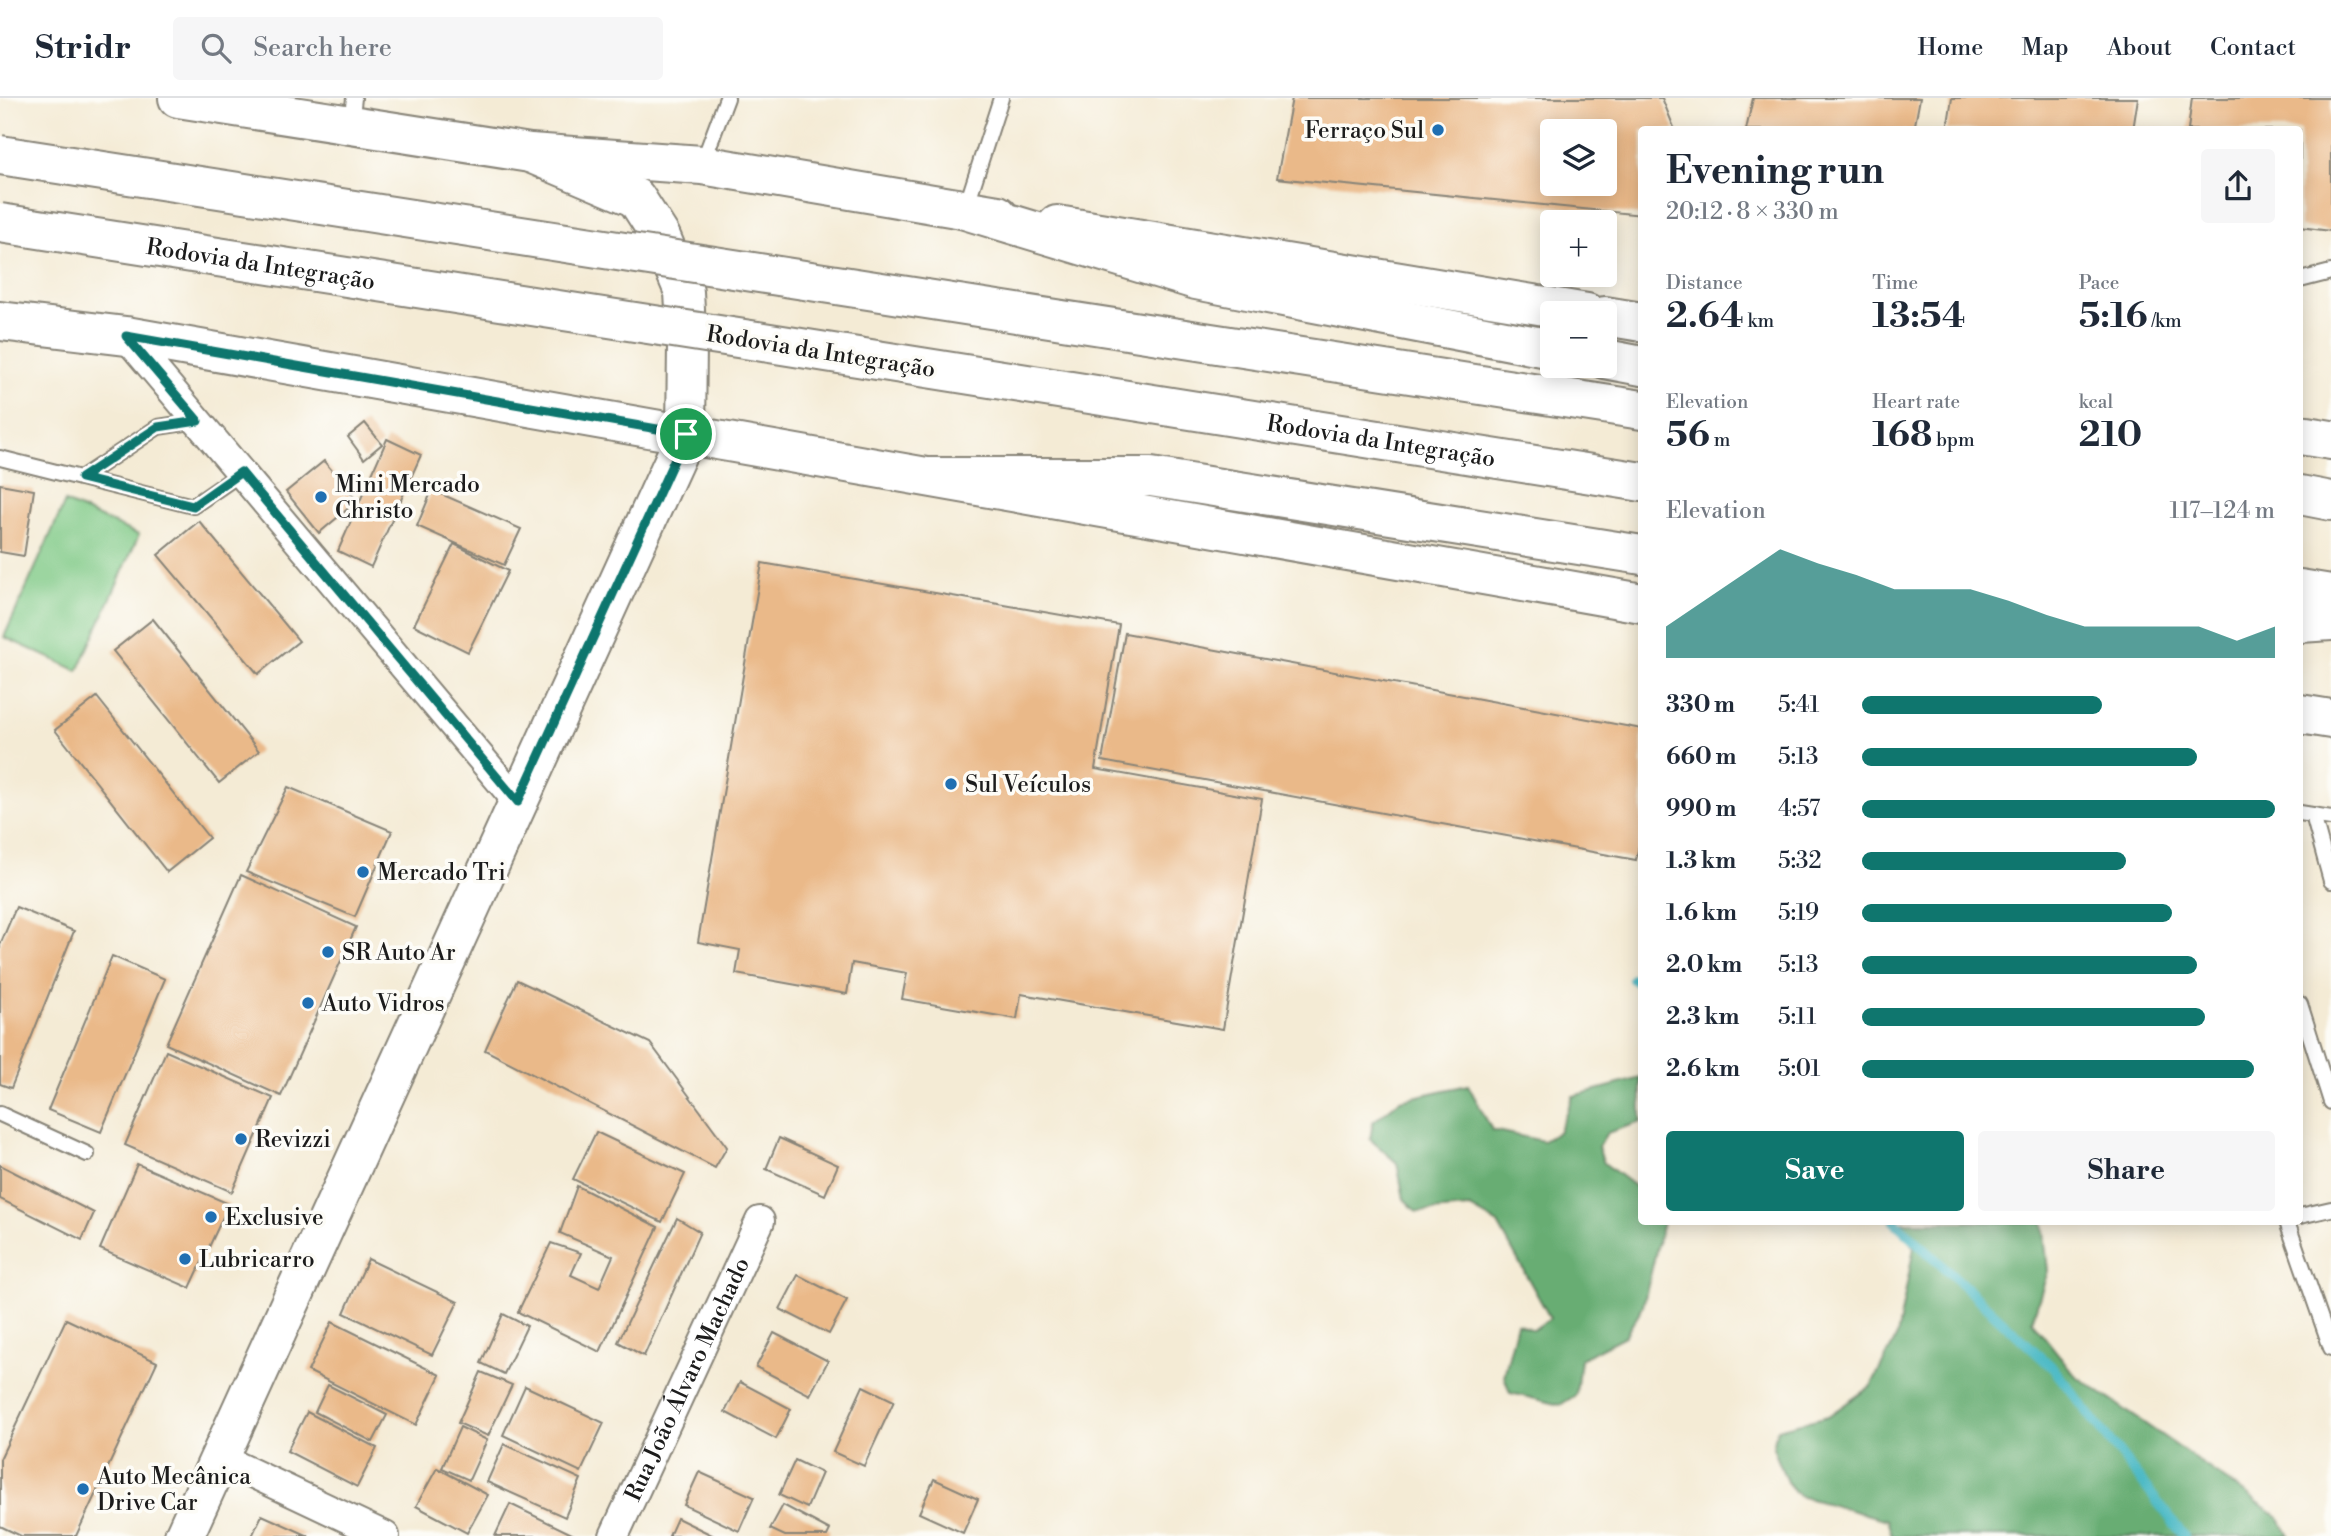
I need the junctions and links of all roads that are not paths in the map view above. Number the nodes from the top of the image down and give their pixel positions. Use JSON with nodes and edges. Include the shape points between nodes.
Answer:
{"nodes":[{"id":1,"x":178,"y":98,"type":"edge"},
{"id":2,"x":727,"y":98,"type":"edge"},
{"id":3,"x":1001,"y":98,"type":"edge"},
{"id":4,"x":352,"y":111,"type":"edge"},
{"id":5,"x":530,"y":153,"type":"junction"},
{"id":6,"x":0,"y":155,"type":"edge"},
{"id":7,"x":702,"y":166,"type":"junction"},
{"id":8,"x":965,"y":210,"type":"junction"},
{"id":9,"x":0,"y":223,"type":"edge"},
{"id":10,"x":2331,"y":272,"type":"edge"},
{"id":11,"x":2303,"y":279,"type":"edge"},
{"id":12,"x":1540,"y":305,"type":"edge"},
{"id":13,"x":1617,"y":318,"type":"edge"},
{"id":14,"x":0,"y":321,"type":"edge"},
{"id":15,"x":1638,"y":321,"type":"edge"},
{"id":16,"x":126,"y":336,"type":"junction"},
{"id":17,"x":1540,"y":347,"type":"edge"},
{"id":18,"x":1617,"y":361,"type":"edge"},
{"id":19,"x":1638,"y":365,"type":"edge"},
{"id":20,"x":1638,"y":409,"type":"edge"},
{"id":21,"x":198,"y":421,"type":"junction"},
{"id":22,"x":686,"y":434,"type":"junction"},
{"id":23,"x":2303,"y":435,"type":"edge"},
{"id":24,"x":2331,"y":440,"type":"edge"},
{"id":25,"x":0,"y":458,"type":"edge"},
{"id":26,"x":241,"y":472,"type":"junction"},
{"id":27,"x":931,"y":477,"type":"junction"},
{"id":28,"x":81,"y":478,"type":"junction"},
{"id":29,"x":1638,"y":481,"type":"edge"},
{"id":30,"x":2303,"y":496,"type":"edge"},
{"id":31,"x":2331,"y":501,"type":"edge"},
{"id":32,"x":2303,"y":519,"type":"edge"},
{"id":33,"x":2331,"y":524,"type":"edge"},
{"id":34,"x":1638,"y":554,"type":"edge"},
{"id":35,"x":2303,"y":589,"type":"edge"},
{"id":36,"x":2331,"y":594,"type":"edge"},
{"id":37,"x":1638,"y":602,"type":"edge"},
{"id":38,"x":2331,"y":621,"type":"edge"},
{"id":39,"x":2303,"y":623,"type":"edge"},
{"id":40,"x":2303,"y":714,"type":"edge"},
{"id":41,"x":2331,"y":719,"type":"edge"},
{"id":42,"x":518,"y":802,"type":"junction"},
{"id":43,"x":2306,"y":814,"type":"edge"},
{"id":44,"x":2331,"y":818,"type":"edge"},
{"id":45,"x":2331,"y":881,"type":"edge"},
{"id":46,"x":2303,"y":1013,"type":"edge"},
{"id":47,"x":2331,"y":1102,"type":"edge"},
{"id":48,"x":0,"y":1114,"type":"edge"},
{"id":49,"x":87,"y":1154,"type":"dead end"},
{"id":50,"x":2331,"y":1209,"type":"edge"},
{"id":51,"x":2303,"y":1215,"type":"edge"},
{"id":52,"x":760,"y":1221,"type":"dead end"},
{"id":53,"x":2288,"y":1225,"type":"edge"},
{"id":54,"x":2331,"y":1348,"type":"edge"},
{"id":55,"x":220,"y":1458,"type":"junction"},
{"id":56,"x":184,"y":1536,"type":"edge"},
{"id":57,"x":385,"y":1536,"type":"edge"},
{"id":58,"x":614,"y":1536,"type":"edge"}],
"edges":[{"from":1,"to":4,"type":"main road"},
{"from":2,"to":7,"type":"lane"},
{"from":3,"to":8,"type":"lane"},
{"from":4,"to":5,"type":"main road"},
{"from":5,"to":7,"type":"main road"},
{"from":5,"to":22,"type":"main road","via":[[636,198],[661,237],[684,292]]},
{"from":6,"to":20,"type":"main road","bridge":true},
{"from":7,"to":8,"type":"main road"},
{"from":8,"to":12,"type":"main road"},
{"from":8,"to":17,"type":"main road","via":[[1196,280]]},
{"from":9,"to":29,"type":"main road","name":"Rodovia da Integração","bridge":true},
{"from":10,"to":11,"type":"lane"},
{"from":13,"to":15,"type":"main road"},
{"from":14,"to":16,"type":"main road"},
{"from":16,"to":21,"type":"street"},
{"from":16,"to":22,"type":"main road"},
{"from":18,"to":19,"type":"main road"},
{"from":21,"to":26,"type":"street"},
{"from":21,"to":28,"type":"lane","via":[[158,427]]},
{"from":22,"to":27,"type":"main road"},
{"from":22,"to":42,"type":"main road"},
{"from":23,"to":24,"type":"main road"},
{"from":25,"to":28,"type":"lane"},
{"from":26,"to":28,"type":"lane","via":[[193,506]]},
{"from":26,"to":42,"type":"street"},
{"from":27,"to":34,"type":"main road","via":[[1150,477]]},
{"from":27,"to":37,"type":"main road"},
{"from":30,"to":31,"type":"main road"},
{"from":32,"to":33,"type":"main road"},
{"from":35,"to":36,"type":"main road"},
{"from":38,"to":39,"type":"main road"},
{"from":40,"to":41,"type":"main road"},
{"from":42,"to":55,"type":"main road"},
{"from":43,"to":44,"type":"lane"},
{"from":43,"to":45,"type":"lane"},
{"from":46,"to":47,"type":"lane"},
{"from":48,"to":49,"type":"lane"},
{"from":50,"to":51,"type":"lane"},
{"from":52,"to":58,"type":"street","name":"Rua João Álvaro Machado"},
{"from":53,"to":54,"type":"lane"},
{"from":55,"to":56,"type":"main road"},
{"from":55,"to":57,"type":"street"}]}
